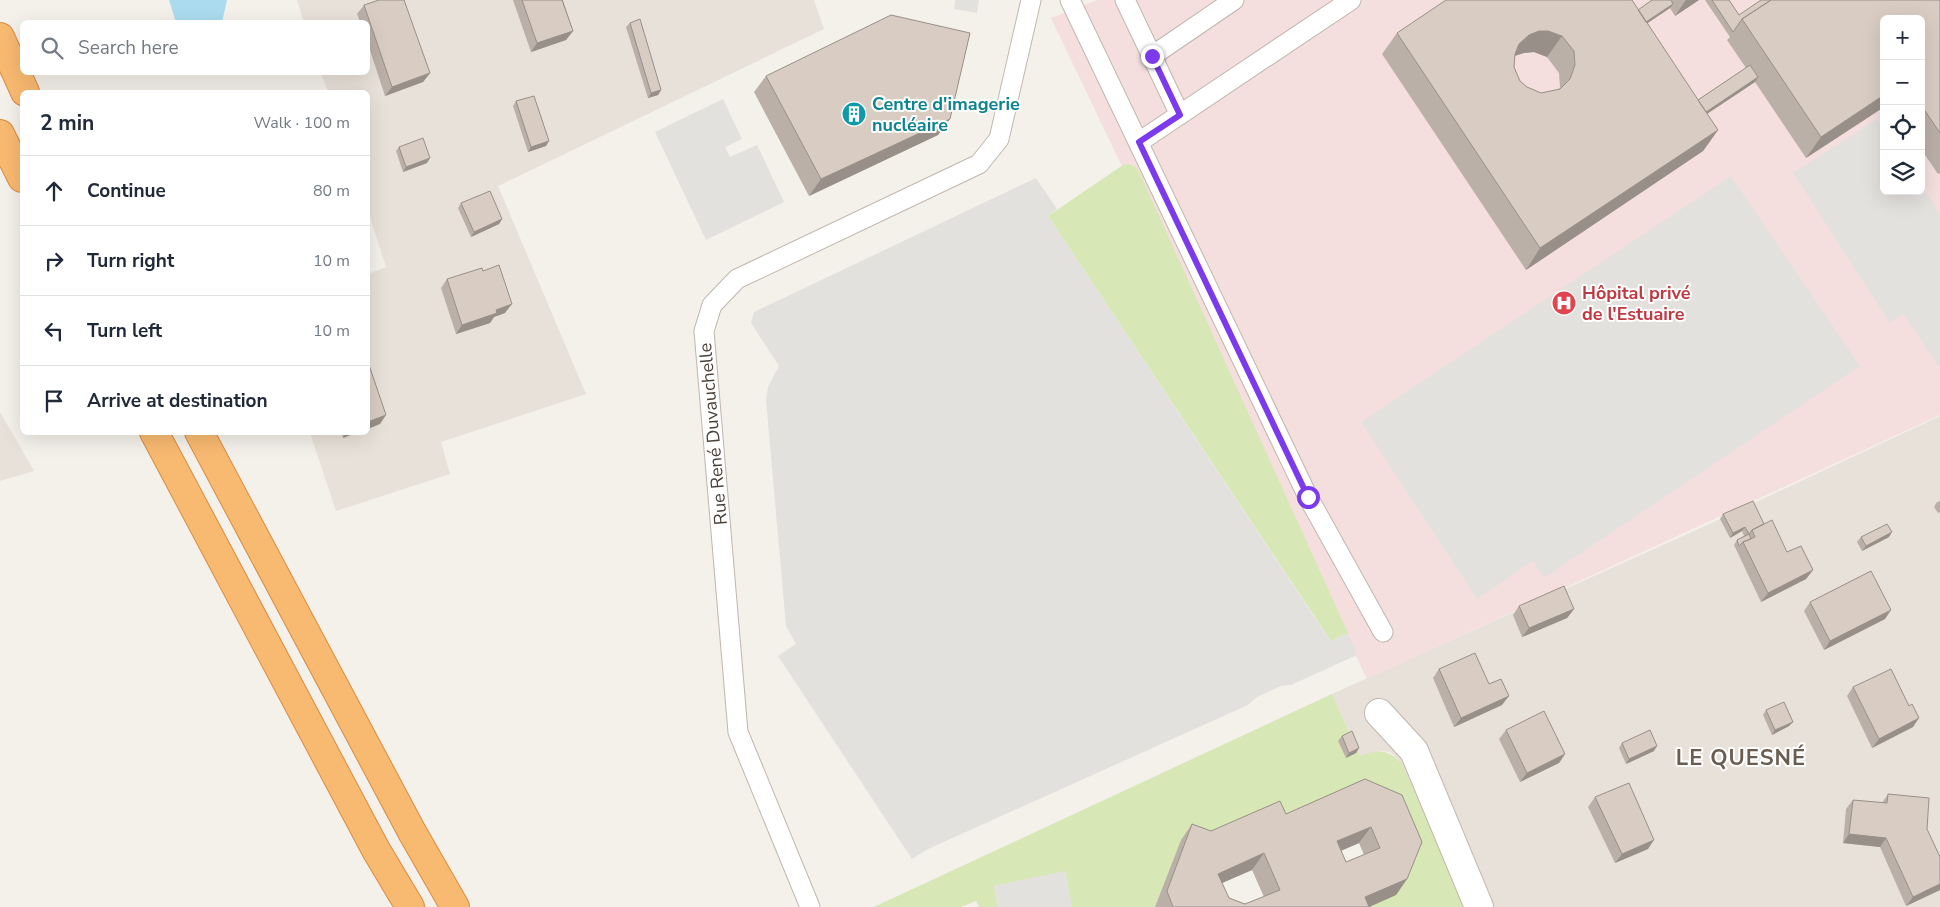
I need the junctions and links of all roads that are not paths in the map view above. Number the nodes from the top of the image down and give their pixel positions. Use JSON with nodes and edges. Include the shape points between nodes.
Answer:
{"nodes":[{"id":1,"x":1030,"y":0,"type":"edge"},
{"id":2,"x":1070,"y":0,"type":"edge"},
{"id":3,"x":1124,"y":0,"type":"edge"},
{"id":4,"x":1234,"y":0,"type":"edge"},
{"id":5,"x":1350,"y":0,"type":"edge"},
{"id":6,"x":0,"y":37,"type":"edge"},
{"id":7,"x":1152,"y":56,"type":"junction"},
{"id":8,"x":23,"y":90,"type":"edge"},
{"id":9,"x":1180,"y":115,"type":"junction"},
{"id":10,"x":0,"y":134,"type":"edge"},
{"id":11,"x":1139,"y":142,"type":"junction"},
{"id":12,"x":20,"y":174,"type":"edge"},
{"id":13,"x":156,"y":435,"type":"edge"},
{"id":14,"x":201,"y":435,"type":"edge"},
{"id":15,"x":1383,"y":632,"type":"dead end"},
{"id":16,"x":1379,"y":713,"type":"dead end"},
{"id":17,"x":410,"y":907,"type":"edge"},
{"id":18,"x":455,"y":907,"type":"edge"},
{"id":19,"x":810,"y":907,"type":"edge"},
{"id":20,"x":1478,"y":907,"type":"edge"}],
"edges":[{"from":1,"to":19,"type":"lane","name":"Rue René Duvauchelle","via":[[999,139],[979,164],[737,279],[712,305],[704,331],[738,732]]},
{"from":2,"to":11,"type":"lane"},
{"from":3,"to":7,"type":"lane"},
{"from":4,"to":7,"type":"lane"},
{"from":5,"to":9,"type":"lane"},
{"from":6,"to":8,"type":"highway"},
{"from":7,"to":9,"type":"lane"},
{"from":9,"to":11,"type":"lane"},
{"from":10,"to":12,"type":"highway"},
{"from":11,"to":15,"type":"lane","via":[[1308,497]]},
{"from":13,"to":17,"type":"highway"},
{"from":14,"to":18,"type":"highway","via":[[407,824]]},
{"from":16,"to":20,"type":"street","via":[[1414,751]]}]}
